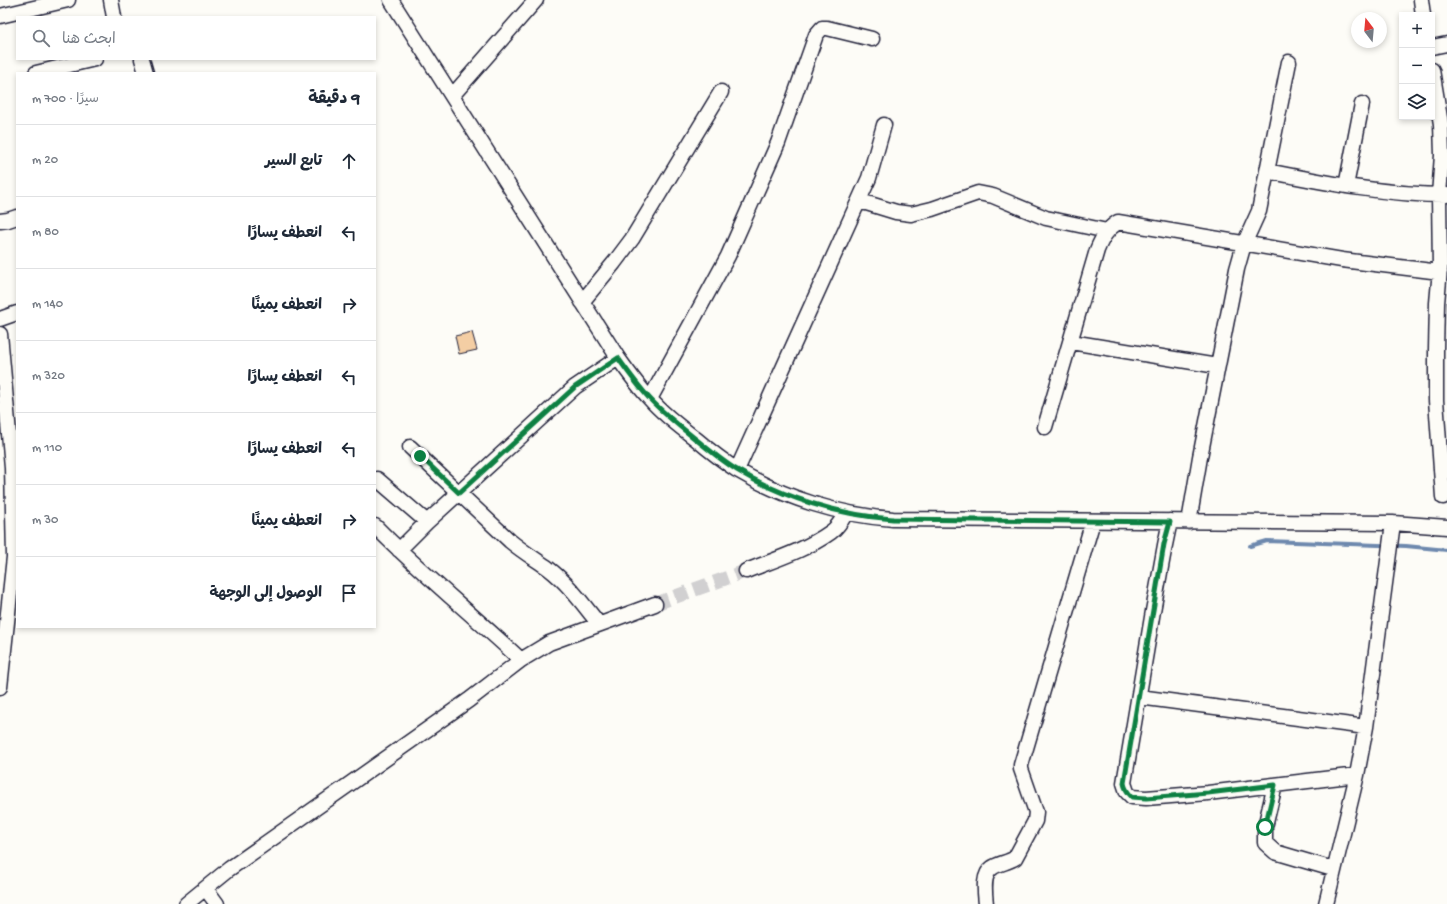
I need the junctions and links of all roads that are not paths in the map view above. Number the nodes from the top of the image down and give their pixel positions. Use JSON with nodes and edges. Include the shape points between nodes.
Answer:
{"nodes":[{"id":1,"x":68,"y":0,"type":"edge"},
{"id":2,"x":111,"y":0,"type":"edge"},
{"id":3,"x":391,"y":0,"type":"edge"},
{"id":4,"x":536,"y":0,"type":"edge"},
{"id":5,"x":1420,"y":0,"type":"edge"},
{"id":6,"x":1422,"y":12,"type":"edge"},
{"id":7,"x":0,"y":16,"type":"edge"},
{"id":8,"x":114,"y":16,"type":"edge"},
{"id":9,"x":872,"y":39,"type":"dead end"},
{"id":10,"x":1447,"y":44,"type":"edge"},
{"id":11,"x":1435,"y":46,"type":"edge"},
{"id":12,"x":91,"y":60,"type":"edge"},
{"id":13,"x":142,"y":60,"type":"edge"},
{"id":14,"x":1289,"y":62,"type":"dead end"},
{"id":15,"x":40,"y":72,"type":"edge"},
{"id":16,"x":146,"y":72,"type":"edge"},
{"id":17,"x":1434,"y":84,"type":"edge"},
{"id":18,"x":721,"y":92,"type":"dead end"},
{"id":19,"x":452,"y":96,"type":"junction"},
{"id":20,"x":1362,"y":104,"type":"dead end"},
{"id":21,"x":884,"y":125,"type":"dead end"},
{"id":22,"x":1444,"y":154,"type":"edge"},
{"id":23,"x":1267,"y":171,"type":"junction"},
{"id":24,"x":1346,"y":186,"type":"junction"},
{"id":25,"x":1443,"y":195,"type":"edge"},
{"id":26,"x":860,"y":201,"type":"junction"},
{"id":27,"x":16,"y":217,"type":"edge"},
{"id":28,"x":0,"y":221,"type":"edge"},
{"id":29,"x":1107,"y":231,"type":"junction"},
{"id":30,"x":1244,"y":244,"type":"junction"},
{"id":31,"x":1442,"y":270,"type":"edge"},
{"id":32,"x":582,"y":302,"type":"junction"},
{"id":33,"x":1442,"y":303,"type":"edge"},
{"id":34,"x":16,"y":313,"type":"edge"},
{"id":35,"x":0,"y":319,"type":"edge"},
{"id":36,"x":0,"y":334,"type":"edge"},
{"id":37,"x":1071,"y":342,"type":"junction"},
{"id":38,"x":1441,"y":350,"type":"edge"},
{"id":39,"x":618,"y":358,"type":"junction"},
{"id":40,"x":1217,"y":366,"type":"junction"},
{"id":41,"x":2,"y":379,"type":"edge"},
{"id":42,"x":650,"y":399,"type":"junction"},
{"id":43,"x":1442,"y":400,"type":"edge"},
{"id":44,"x":1046,"y":427,"type":"dead end"},
{"id":45,"x":410,"y":446,"type":"dead end"},
{"id":46,"x":737,"y":470,"type":"junction"},
{"id":47,"x":377,"y":479,"type":"dead end"},
{"id":48,"x":459,"y":493,"type":"junction"},
{"id":49,"x":1443,"y":497,"type":"dead end"},
{"id":50,"x":846,"y":513,"type":"junction"},
{"id":51,"x":1093,"y":521,"type":"junction"},
{"id":52,"x":427,"y":522,"type":"junction"},
{"id":53,"x":1170,"y":522,"type":"junction"},
{"id":54,"x":1189,"y":522,"type":"junction"},
{"id":55,"x":1393,"y":523,"type":"junction"},
{"id":56,"x":376,"y":527,"type":"edge"},
{"id":57,"x":1447,"y":527,"type":"edge"},
{"id":58,"x":398,"y":550,"type":"junction"},
{"id":59,"x":746,"y":571,"type":"tunnel mouth"},
{"id":60,"x":655,"y":604,"type":"tunnel mouth"},
{"id":61,"x":598,"y":623,"type":"junction"},
{"id":62,"x":521,"y":660,"type":"junction"},
{"id":63,"x":0,"y":687,"type":"edge"},
{"id":64,"x":1139,"y":697,"type":"junction"},
{"id":65,"x":1366,"y":727,"type":"junction"},
{"id":66,"x":1357,"y":775,"type":"junction"},
{"id":67,"x":1275,"y":785,"type":"junction"},
{"id":68,"x":1333,"y":870,"type":"junction"},
{"id":69,"x":206,"y":889,"type":"junction"},
{"id":70,"x":186,"y":904,"type":"edge"},
{"id":71,"x":217,"y":904,"type":"edge"},
{"id":72,"x":986,"y":904,"type":"edge"},
{"id":73,"x":1326,"y":904,"type":"edge"}],
"edges":[{"from":1,"to":7,"type":"street"},
{"from":2,"to":8,"type":"street"},
{"from":3,"to":19,"type":"street"},
{"from":4,"to":19,"type":"street"},
{"from":5,"to":6,"type":"street"},
{"from":9,"to":42,"type":"street","via":[[827,28],[822,28],[816,35],[778,143],[728,256]]},
{"from":10,"to":11,"type":"street"},
{"from":12,"to":15,"type":"street"},
{"from":13,"to":16,"type":"street"},
{"from":14,"to":23,"type":"street"},
{"from":17,"to":22,"type":"street"},
{"from":18,"to":32,"type":"street","via":[[632,239]]},
{"from":19,"to":32,"type":"street"},
{"from":20,"to":24,"type":"street"},
{"from":21,"to":26,"type":"street"},
{"from":22,"to":25,"type":"street"},
{"from":23,"to":24,"type":"street"},
{"from":23,"to":30,"type":"street","via":[[1259,211]]},
{"from":24,"to":25,"type":"street"},
{"from":25,"to":31,"type":"street"},
{"from":26,"to":29,"type":"street","via":[[911,214],[932,210],[978,193],[993,196],[1046,218]]},
{"from":26,"to":46,"type":"street"},
{"from":27,"to":28,"type":"street"},
{"from":29,"to":30,"type":"street","via":[[1118,222]]},
{"from":29,"to":37,"type":"street","via":[[1097,250]]},
{"from":30,"to":31,"type":"street","via":[[1342,260]]},
{"from":30,"to":40,"type":"street"},
{"from":31,"to":33,"type":"street"},
{"from":32,"to":39,"type":"street"},
{"from":33,"to":38,"type":"street"},
{"from":34,"to":35,"type":"street"},
{"from":36,"to":41,"type":"street"},
{"from":37,"to":40,"type":"street"},
{"from":37,"to":44,"type":"street"},
{"from":38,"to":43,"type":"street"},
{"from":39,"to":42,"type":"street"},
{"from":39,"to":48,"type":"street","via":[[575,387]]},
{"from":40,"to":54,"type":"street"},
{"from":41,"to":63,"type":"street","via":[[12,467],[14,557]]},
{"from":42,"to":46,"type":"street","via":[[675,423]]},
{"from":43,"to":49,"type":"street"},
{"from":45,"to":48,"type":"street"},
{"from":46,"to":50,"type":"street","via":[[781,492]]},
{"from":47,"to":52,"type":"street"},
{"from":48,"to":52,"type":"street"},
{"from":48,"to":61,"type":"street","via":[[516,546],[561,580]]},
{"from":50,"to":51,"type":"street","via":[[893,519]]},
{"from":50,"to":59,"type":"street","via":[[832,532],[808,546]]},
{"from":51,"to":53,"type":"street"},
{"from":51,"to":72,"type":"street","via":[[1021,765],[1036,812],[1035,822],[1015,858],[992,868],[988,874],[985,883]]},
{"from":52,"to":58,"type":"street"},
{"from":53,"to":54,"type":"street"},
{"from":53,"to":64,"type":"street","via":[[1164,544]]},
{"from":54,"to":55,"type":"street"},
{"from":55,"to":57,"type":"street"},
{"from":55,"to":65,"type":"street"},
{"from":56,"to":58,"type":"street"},
{"from":58,"to":62,"type":"street"},
{"from":60,"to":61,"type":"street"},
{"from":61,"to":62,"type":"street","via":[[549,643]]},
{"from":62,"to":69,"type":"street","via":[[469,700],[230,869]]},
{"from":64,"to":65,"type":"street"},
{"from":64,"to":67,"type":"street","via":[[1124,783],[1132,797],[1208,793]]},
{"from":65,"to":66,"type":"street"},
{"from":66,"to":67,"type":"street"},
{"from":66,"to":68,"type":"street"},
{"from":67,"to":68,"type":"street","via":[[1265,827],[1265,843],[1275,852]]},
{"from":68,"to":73,"type":"street"},
{"from":69,"to":70,"type":"street"},
{"from":69,"to":71,"type":"street"}]}
